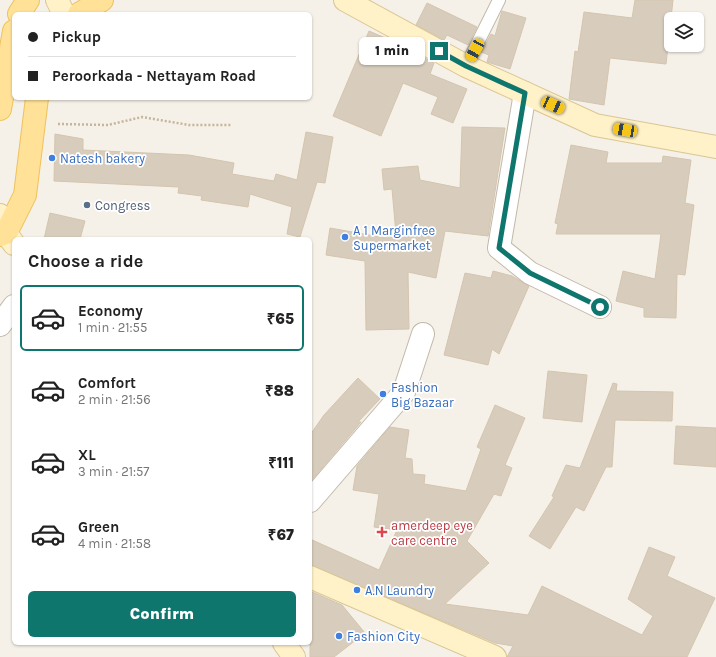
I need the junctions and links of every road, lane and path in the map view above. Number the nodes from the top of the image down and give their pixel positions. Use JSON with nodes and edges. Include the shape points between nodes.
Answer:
{"nodes":[{"id":1,"x":28,"y":0,"type":"edge"},
{"id":2,"x":57,"y":0,"type":"edge"},
{"id":3,"x":102,"y":0,"type":"edge"},
{"id":4,"x":346,"y":0,"type":"edge"},
{"id":5,"x":499,"y":0,"type":"edge"},
{"id":6,"x":20,"y":12,"type":"edge"},
{"id":7,"x":63,"y":12,"type":"edge"},
{"id":8,"x":82,"y":12,"type":"edge"},
{"id":9,"x":12,"y":42,"type":"edge"},
{"id":10,"x":466,"y":66,"type":"junction"},
{"id":11,"x":525,"y":93,"type":"junction"},
{"id":12,"x":37,"y":100,"type":"edge"},
{"id":13,"x":0,"y":110,"type":"edge"},
{"id":14,"x":34,"y":123,"type":"junction"},
{"id":15,"x":232,"y":125,"type":"dead end"},
{"id":16,"x":716,"y":147,"type":"edge"},
{"id":17,"x":4,"y":232,"type":"edge"},
{"id":18,"x":600,"y":307,"type":"dead end"},
{"id":19,"x":12,"y":309,"type":"edge"},
{"id":20,"x":0,"y":326,"type":"edge"},
{"id":21,"x":423,"y":334,"type":"dead end"},
{"id":22,"x":312,"y":499,"type":"edge"},
{"id":23,"x":312,"y":578,"type":"edge"},
{"id":24,"x":285,"y":645,"type":"edge"},
{"id":25,"x":294,"y":657,"type":"edge"},
{"id":26,"x":495,"y":657,"type":"edge"}],
"edges":[{"from":1,"to":6,"type":"main road"},
{"from":2,"to":7,"type":"street"},
{"from":3,"to":8,"type":"main road"},
{"from":4,"to":10,"type":"street"},
{"from":5,"to":10,"type":"lane"},
{"from":9,"to":13,"type":"main road"},
{"from":10,"to":11,"type":"street"},
{"from":11,"to":16,"type":"street","via":[[595,124]]},
{"from":11,"to":18,"type":"street","via":[[499,248],[530,273]]},
{"from":12,"to":14,"type":"main road"},
{"from":14,"to":15,"type":"path","via":[[108,125],[142,117],[189,125]]},
{"from":14,"to":17,"type":"main road","via":[[25,195]]},
{"from":19,"to":20,"type":"street"},
{"from":21,"to":22,"type":"street","via":[[404,392]]},
{"from":23,"to":26,"type":"street"},
{"from":24,"to":25,"type":"street"}]}
